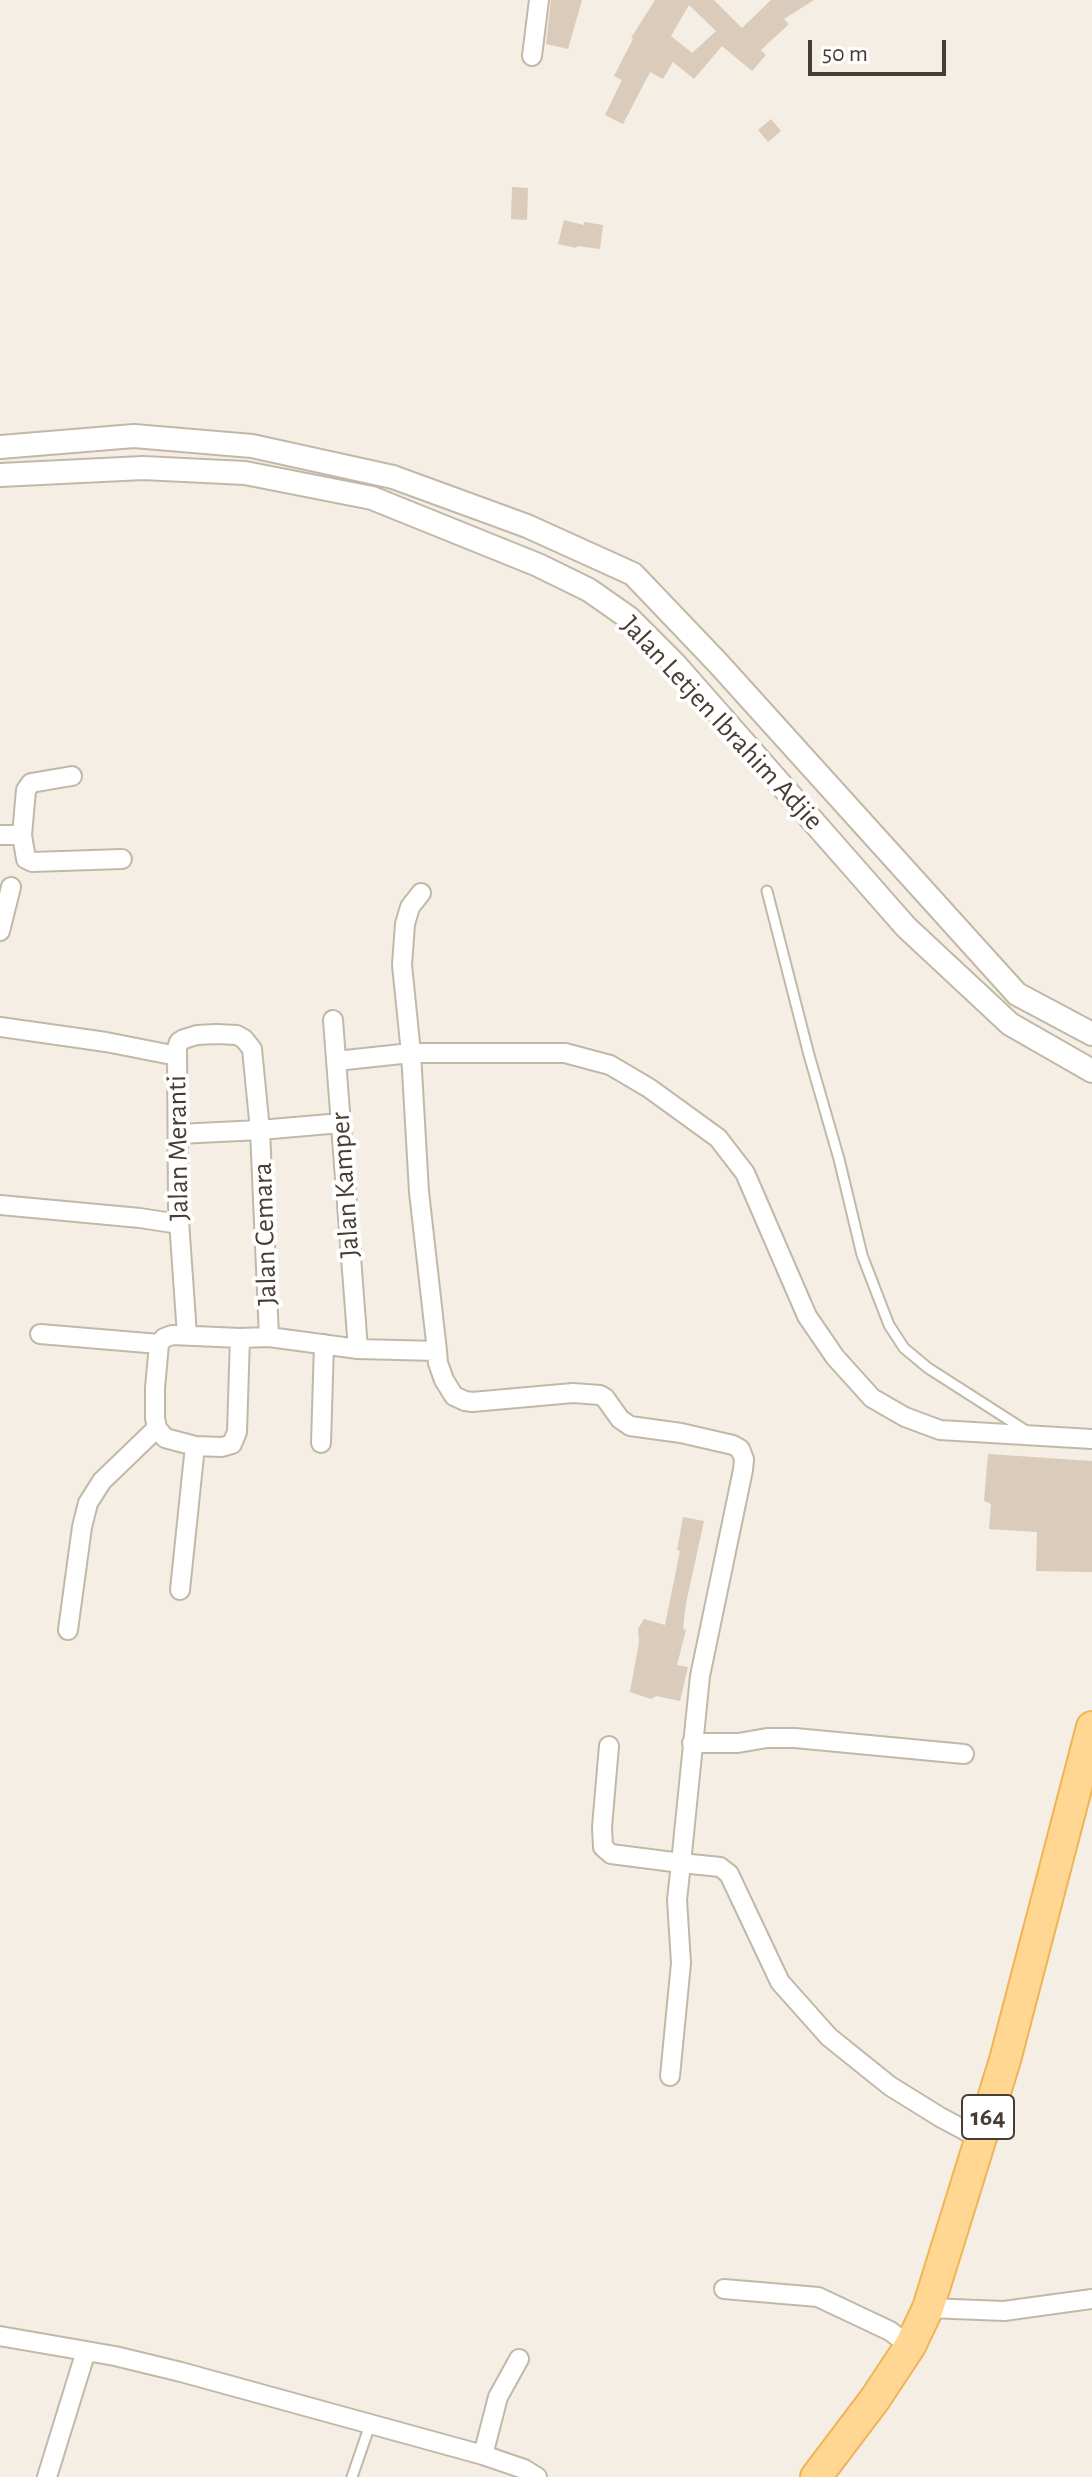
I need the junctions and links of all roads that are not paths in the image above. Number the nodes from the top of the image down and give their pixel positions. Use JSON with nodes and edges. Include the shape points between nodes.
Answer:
{"nodes":[{"id":1,"x":539,"y":0,"type":"edge"},
{"id":2,"x":532,"y":56,"type":"dead end"},
{"id":3,"x":0,"y":447,"type":"edge"},
{"id":4,"x":0,"y":475,"type":"edge"},
{"id":5,"x":72,"y":776,"type":"dead end"},
{"id":6,"x":0,"y":835,"type":"edge"},
{"id":7,"x":22,"y":835,"type":"junction"},
{"id":8,"x":122,"y":859,"type":"dead end"},
{"id":9,"x":11,"y":887,"type":"dead end"},
{"id":10,"x":767,"y":891,"type":"dead end"},
{"id":11,"x":421,"y":893,"type":"dead end"},
{"id":12,"x":0,"y":931,"type":"edge"},
{"id":13,"x":333,"y":1020,"type":"dead end"},
{"id":14,"x":0,"y":1027,"type":"edge"},
{"id":15,"x":1092,"y":1034,"type":"edge"},
{"id":16,"x":252,"y":1049,"type":"joint"},
{"id":17,"x":411,"y":1053,"type":"junction"},
{"id":18,"x":177,"y":1056,"type":"junction"},
{"id":19,"x":336,"y":1061,"type":"junction"},
{"id":20,"x":1092,"y":1071,"type":"edge"},
{"id":21,"x":341,"y":1123,"type":"junction"},
{"id":22,"x":260,"y":1130,"type":"junction"},
{"id":23,"x":178,"y":1134,"type":"junction"},
{"id":24,"x":0,"y":1205,"type":"edge"},
{"id":25,"x":179,"y":1224,"type":"junction"},
{"id":26,"x":40,"y":1334,"type":"dead end"},
{"id":27,"x":187,"y":1335,"type":"junction"},
{"id":28,"x":269,"y":1337,"type":"junction"},
{"id":29,"x":240,"y":1338,"type":"junction"},
{"id":30,"x":159,"y":1344,"type":"junction"},
{"id":31,"x":324,"y":1344,"type":"junction"},
{"id":32,"x":358,"y":1349,"type":"junction"},
{"id":33,"x":437,"y":1351,"type":"junction"},
{"id":34,"x":157,"y":1428,"type":"junction"},
{"id":35,"x":1037,"y":1436,"type":"junction"},
{"id":36,"x":1092,"y":1439,"type":"edge"},
{"id":37,"x":321,"y":1443,"type":"dead end"},
{"id":38,"x":195,"y":1446,"type":"junction"},
{"id":39,"x":180,"y":1590,"type":"dead end"},
{"id":40,"x":68,"y":1630,"type":"dead end"},
{"id":41,"x":1092,"y":1727,"type":"edge"},
{"id":42,"x":692,"y":1743,"type":"junction"},
{"id":43,"x":609,"y":1746,"type":"dead end"},
{"id":44,"x":964,"y":1754,"type":"dead end"},
{"id":45,"x":681,"y":1863,"type":"junction"},
{"id":46,"x":670,"y":2076,"type":"dead end"},
{"id":47,"x":981,"y":2139,"type":"junction"},
{"id":48,"x":724,"y":2289,"type":"dead end"},
{"id":49,"x":1092,"y":2299,"type":"edge"},
{"id":50,"x":928,"y":2308,"type":"junction"},
{"id":51,"x":0,"y":2336,"type":"edge"},
{"id":52,"x":910,"y":2346,"type":"junction"},
{"id":53,"x":86,"y":2351,"type":"junction"},
{"id":54,"x":519,"y":2359,"type":"dead end"},
{"id":55,"x":370,"y":2425,"type":"junction"},
{"id":56,"x":483,"y":2455,"type":"junction"},
{"id":57,"x":47,"y":2477,"type":"edge"},
{"id":58,"x":352,"y":2477,"type":"edge"},
{"id":59,"x":537,"y":2477,"type":"edge"},
{"id":60,"x":816,"y":2477,"type":"edge"}],
"edges":[{"from":1,"to":2,"type":"street"},
{"from":3,"to":15,"type":"street","name":"Jalan Letjen Ibrahim Adjie","via":[[134,436],[252,446],[393,477],[527,526],[633,574],[1017,994]]},
{"from":4,"to":20,"type":"street","name":"Jalan Letjen Ibrahim Adjie","via":[[143,468],[245,473],[372,498],[589,590],[629,618],[675,664],[906,927],[1010,1024]]},
{"from":5,"to":7,"type":"street","via":[[31,783]]},
{"from":6,"to":7,"type":"street"},
{"from":7,"to":8,"type":"street","via":[[26,859],[32,862]]},
{"from":9,"to":12,"type":"street"},
{"from":10,"to":35,"type":"lane","via":[[862,1255],[889,1325],[904,1348],[928,1368]]},
{"from":11,"to":17,"type":"street","via":[[405,924],[402,965]]},
{"from":13,"to":19,"type":"street","name":"Jalan Kamper"},
{"from":14,"to":18,"type":"street"},
{"from":16,"to":18,"type":"street","name":"Jalan Meranti","via":[[237,1035],[197,1035],[179,1042]]},
{"from":16,"to":22,"type":"street","name":"Jalan Cemara"},
{"from":17,"to":19,"type":"street"},
{"from":17,"to":33,"type":"street","via":[[419,1192]]},
{"from":17,"to":35,"type":"street","via":[[565,1053],[610,1065],[649,1088],[718,1138],[745,1173],[807,1316],[872,1398],[940,1430]]},
{"from":18,"to":23,"type":"street","name":"Jalan Meranti"},
{"from":19,"to":21,"type":"street","name":"Jalan Kamper"},
{"from":21,"to":22,"type":"street"},
{"from":21,"to":32,"type":"street","name":"Jalan Kamper"},
{"from":22,"to":23,"type":"street"},
{"from":22,"to":28,"type":"street","name":"Jalan Cemara"},
{"from":23,"to":25,"type":"street","name":"Jalan Meranti"},
{"from":24,"to":25,"type":"street"},
{"from":25,"to":27,"type":"street","name":"Jalan Meranti"},
{"from":26,"to":30,"type":"street"},
{"from":27,"to":29,"type":"street"},
{"from":27,"to":30,"type":"street","via":[[172,1335]]},
{"from":28,"to":29,"type":"street"},
{"from":28,"to":31,"type":"street"},
{"from":29,"to":38,"type":"street","via":[[237,1432],[232,1444]]},
{"from":30,"to":34,"type":"street"},
{"from":31,"to":32,"type":"street"},
{"from":31,"to":37,"type":"street"},
{"from":32,"to":33,"type":"street"},
{"from":33,"to":42,"type":"street","via":[[444,1380],[454,1396],[465,1401],[600,1395],[630,1426],[740,1449],[743,1470],[700,1676]]},
{"from":34,"to":38,"type":"street","via":[[165,1438]]},
{"from":34,"to":40,"type":"street","via":[[102,1481],[88,1503]]},
{"from":35,"to":36,"type":"street"},
{"from":38,"to":39,"type":"street"},
{"from":41,"to":47,"type":"main road","number":"164"},
{"from":42,"to":44,"type":"street","via":[[795,1738]]},
{"from":42,"to":45,"type":"street"},
{"from":43,"to":45,"type":"street","via":[[603,1847],[611,1854]]},
{"from":45,"to":46,"type":"street","via":[[681,1963]]},
{"from":45,"to":47,"type":"street","via":[[720,1867],[729,1874],[780,1982],[829,2037],[890,2086]]},
{"from":47,"to":50,"type":"main road","number":"164"},
{"from":48,"to":52,"type":"street","via":[[818,2297]]},
{"from":49,"to":50,"type":"street","via":[[1004,2311]]},
{"from":50,"to":52,"type":"main road","number":"164"},
{"from":51,"to":53,"type":"street"},
{"from":52,"to":60,"type":"main road","number":"164"},
{"from":53,"to":55,"type":"street"},
{"from":53,"to":57,"type":"street"},
{"from":54,"to":56,"type":"street","via":[[498,2397]]},
{"from":55,"to":56,"type":"street"},
{"from":55,"to":58,"type":"lane"},
{"from":56,"to":59,"type":"street"}]}
